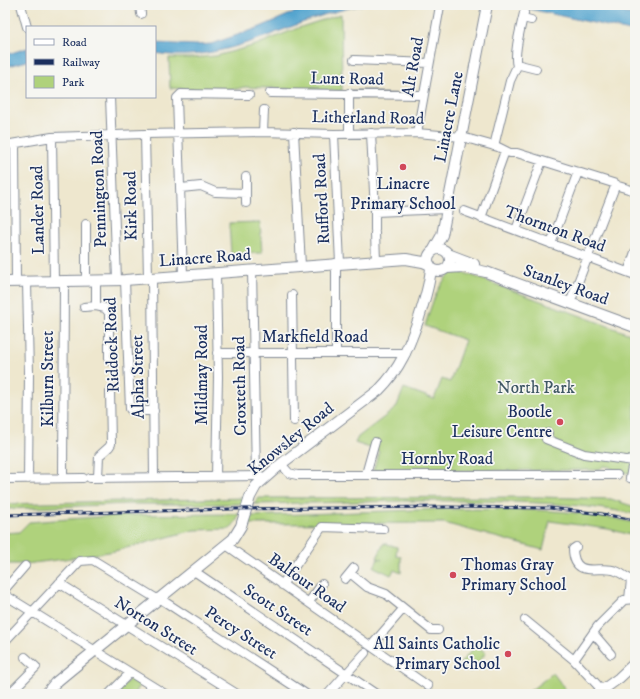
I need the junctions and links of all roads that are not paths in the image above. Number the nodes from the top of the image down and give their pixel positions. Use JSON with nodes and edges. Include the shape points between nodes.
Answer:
{"nodes":[{"id":1,"x":21,"y":5,"type":"edge"},
{"id":2,"x":140,"y":5,"type":"edge"},
{"id":3,"x":440,"y":6,"type":"edge"},
{"id":4,"x":486,"y":6,"type":"edge"},
{"id":5,"x":141,"y":14,"type":"dead end"},
{"id":6,"x":526,"y":17,"type":"dead end"},
{"id":7,"x":27,"y":26,"type":"edge"},
{"id":8,"x":354,"y":60,"type":"dead end"},
{"id":9,"x":429,"y":63,"type":"junction"},
{"id":10,"x":517,"y":66,"type":"junction"},
{"id":11,"x":536,"y":69,"type":"dead end"},
{"id":12,"x":270,"y":93,"type":"dead end"},
{"id":13,"x":349,"y":93,"type":"junction"},
{"id":14,"x":249,"y":95,"type":"dead end"},
{"id":15,"x":423,"y":95,"type":"junction"},
{"id":16,"x":110,"y":98,"type":"edge"},
{"id":17,"x":264,"y":110,"type":"dead end"},
{"id":18,"x":263,"y":132,"type":"junction"},
{"id":19,"x":294,"y":132,"type":"junction"},
{"id":20,"x":371,"y":133,"type":"junction"},
{"id":21,"x":416,"y":133,"type":"junction"},
{"id":22,"x":145,"y":134,"type":"junction"},
{"id":23,"x":179,"y":134,"type":"junction"},
{"id":24,"x":334,"y":134,"type":"junction"},
{"id":25,"x":349,"y":134,"type":"junction"},
{"id":26,"x":112,"y":135,"type":"junction"},
{"id":27,"x":462,"y":137,"type":"junction"},
{"id":28,"x":52,"y":138,"type":"junction"},
{"id":29,"x":15,"y":144,"type":"junction"},
{"id":30,"x":5,"y":145,"type":"edge"},
{"id":31,"x":494,"y":146,"type":"junction"},
{"id":32,"x":505,"y":151,"type":"junction"},
{"id":33,"x":542,"y":161,"type":"junction"},
{"id":34,"x":578,"y":172,"type":"junction"},
{"id":35,"x":246,"y":177,"type":"dead end"},
{"id":36,"x":615,"y":184,"type":"junction"},
{"id":37,"x":181,"y":188,"type":"junction"},
{"id":38,"x":635,"y":191,"type":"edge"},
{"id":39,"x":246,"y":193,"type":"junction"},
{"id":40,"x":246,"y":203,"type":"dead end"},
{"id":41,"x":447,"y":209,"type":"junction"},
{"id":42,"x":464,"y":211,"type":"dead end"},
{"id":43,"x":375,"y":212,"type":"junction"},
{"id":44,"x":481,"y":218,"type":"junction"},
{"id":45,"x":86,"y":224,"type":"dead end"},
{"id":46,"x":516,"y":230,"type":"junction"},
{"id":47,"x":442,"y":234,"type":"junction"},
{"id":48,"x":551,"y":244,"type":"junction"},
{"id":49,"x":432,"y":252,"type":"junction"},
{"id":50,"x":635,"y":252,"type":"edge"},
{"id":51,"x":448,"y":253,"type":"junction"},
{"id":52,"x":587,"y":257,"type":"junction"},
{"id":53,"x":406,"y":259,"type":"junction"},
{"id":54,"x":376,"y":261,"type":"junction"},
{"id":55,"x":338,"y":263,"type":"junction"},
{"id":56,"x":302,"y":266,"type":"junction"},
{"id":57,"x":431,"y":266,"type":"junction"},
{"id":58,"x":445,"y":269,"type":"junction"},
{"id":59,"x":252,"y":270,"type":"junction"},
{"id":60,"x":486,"y":272,"type":"junction"},
{"id":61,"x":216,"y":273,"type":"junction"},
{"id":62,"x":631,"y":273,"type":"edge"},
{"id":63,"x":184,"y":276,"type":"junction"},
{"id":64,"x":150,"y":278,"type":"junction"},
{"id":65,"x":121,"y":280,"type":"junction"},
{"id":66,"x":16,"y":281,"type":"junction"},
{"id":67,"x":59,"y":281,"type":"junction"},
{"id":68,"x":91,"y":281,"type":"junction"},
{"id":69,"x":5,"y":282,"type":"edge"},
{"id":70,"x":27,"y":282,"type":"junction"},
{"id":71,"x":429,"y":287,"type":"junction"},
{"id":72,"x":292,"y":295,"type":"dead end"},
{"id":73,"x":570,"y":303,"type":"junction"},
{"id":74,"x":96,"y":306,"type":"junction"},
{"id":75,"x":84,"y":307,"type":"dead end"},
{"id":76,"x":635,"y":327,"type":"edge"},
{"id":77,"x":254,"y":352,"type":"junction"},
{"id":78,"x":336,"y":352,"type":"junction"},
{"id":79,"x":221,"y":353,"type":"junction"},
{"id":80,"x":293,"y":353,"type":"junction"},
{"id":81,"x":406,"y":353,"type":"junction"},
{"id":82,"x":100,"y":355,"type":"dead end"},
{"id":83,"x":108,"y":396,"type":"dead end"},
{"id":84,"x":154,"y":411,"type":"junction"},
{"id":85,"x":294,"y":421,"type":"dead end"},
{"id":86,"x":548,"y":433,"type":"dead end"},
{"id":87,"x":375,"y":442,"type":"dead end"},
{"id":88,"x":281,"y":464,"type":"junction"},
{"id":89,"x":366,"y":474,"type":"junction"},
{"id":90,"x":256,"y":475,"type":"junction"},
{"id":91,"x":616,"y":475,"type":"dead end"},
{"id":92,"x":216,"y":476,"type":"junction"},
{"id":93,"x":268,"y":476,"type":"junction"},
{"id":94,"x":154,"y":477,"type":"junction"},
{"id":95,"x":63,"y":478,"type":"junction"},
{"id":96,"x":90,"y":478,"type":"junction"},
{"id":97,"x":5,"y":479,"type":"edge"},
{"id":98,"x":28,"y":479,"type":"junction"},
{"id":99,"x":632,"y":479,"type":"edge"},
{"id":100,"x":383,"y":529,"type":"dead end"},
{"id":101,"x":226,"y":545,"type":"junction"},
{"id":102,"x":576,"y":547,"type":"dead end"},
{"id":103,"x":25,"y":566,"type":"dead end"},
{"id":104,"x":194,"y":571,"type":"junction"},
{"id":105,"x":350,"y":574,"type":"dead end"},
{"id":106,"x":633,"y":581,"type":"edge"},
{"id":107,"x":59,"y":583,"type":"junction"},
{"id":108,"x":282,"y":584,"type":"junction"},
{"id":109,"x":322,"y":584,"type":"dead end"},
{"id":110,"x":5,"y":589,"type":"edge"},
{"id":111,"x":5,"y":595,"type":"edge"},
{"id":112,"x":158,"y":598,"type":"junction"},
{"id":113,"x":632,"y":599,"type":"edge"},
{"id":114,"x":309,"y":602,"type":"junction"},
{"id":115,"x":403,"y":609,"type":"junction"},
{"id":116,"x":32,"y":612,"type":"junction"},
{"id":117,"x":525,"y":620,"type":"dead end"},
{"id":118,"x":126,"y":624,"type":"junction"},
{"id":119,"x":438,"y":630,"type":"dead end"},
{"id":120,"x":593,"y":633,"type":"junction"},
{"id":121,"x":5,"y":641,"type":"edge"},
{"id":122,"x":368,"y":649,"type":"junction"},
{"id":123,"x":94,"y":650,"type":"junction"},
{"id":124,"x":611,"y":654,"type":"dead end"},
{"id":125,"x":25,"y":657,"type":"dead end"},
{"id":126,"x":574,"y":660,"type":"junction"},
{"id":127,"x":635,"y":663,"type":"edge"},
{"id":128,"x":130,"y":672,"type":"junction"},
{"id":129,"x":346,"y":674,"type":"junction"},
{"id":130,"x":428,"y":686,"type":"dead end"},
{"id":131,"x":600,"y":692,"type":"edge"},
{"id":132,"x":9,"y":694,"type":"edge"},
{"id":133,"x":46,"y":694,"type":"edge"},
{"id":134,"x":109,"y":694,"type":"edge"},
{"id":135,"x":165,"y":694,"type":"edge"},
{"id":136,"x":238,"y":694,"type":"edge"},
{"id":137,"x":306,"y":694,"type":"edge"},
{"id":138,"x":328,"y":694,"type":"edge"},
{"id":139,"x":376,"y":694,"type":"edge"}],
"edges":[{"from":1,"to":7,"type":"street"},
{"from":2,"to":5,"type":"street"},
{"from":3,"to":9,"type":"street","name":"Alt Road"},
{"from":4,"to":27,"type":"main road","name":"Linacre Lane"},
{"from":6,"to":10,"type":"street","via":[[516,54]]},
{"from":8,"to":9,"type":"street"},
{"from":9,"to":15,"type":"street","name":"Alt Road"},
{"from":10,"to":11,"type":"street"},
{"from":10,"to":31,"type":"street","via":[[510,81]]},
{"from":12,"to":13,"type":"street","name":"Lunt Road"},
{"from":13,"to":15,"type":"street","name":"Lunt Road"},
{"from":13,"to":25,"type":"street"},
{"from":14,"to":23,"type":"street","via":[[181,94],[177,98]]},
{"from":15,"to":21,"type":"street","name":"Alt Road"},
{"from":16,"to":26,"type":"street","name":"Pennington Road"},
{"from":17,"to":18,"type":"street"},
{"from":18,"to":19,"type":"street","name":"Litherland Road"},
{"from":18,"to":23,"type":"street","name":"Litherland Road"},
{"from":19,"to":24,"type":"street","name":"Litherland Road"},
{"from":19,"to":56,"type":"street"},
{"from":20,"to":21,"type":"street","name":"Litherland Road"},
{"from":20,"to":25,"type":"street","name":"Litherland Road"},
{"from":20,"to":43,"type":"street"},
{"from":21,"to":27,"type":"street","name":"Litherland Road"},
{"from":22,"to":23,"type":"street","name":"Litherland Road"},
{"from":22,"to":26,"type":"street","name":"Litherland Road"},
{"from":22,"to":64,"type":"street","name":"Kirk Road"},
{"from":23,"to":37,"type":"street"},
{"from":24,"to":25,"type":"street","name":"Litherland Road"},
{"from":24,"to":55,"type":"street","name":"Rufford Road"},
{"from":26,"to":28,"type":"street","name":"Litherland Road"},
{"from":26,"to":65,"type":"street","name":"Pennington Road"},
{"from":27,"to":31,"type":"street","name":"Litherland Road"},
{"from":27,"to":41,"type":"main road","name":"Linacre Lane"},
{"from":28,"to":29,"type":"street","name":"Litherland Road"},
{"from":28,"to":67,"type":"street","name":"Lander Road"},
{"from":29,"to":30,"type":"street","name":"Litherland Road"},
{"from":29,"to":66,"type":"street"},
{"from":31,"to":32,"type":"street","name":"Litherland Road"},
{"from":32,"to":33,"type":"street","name":"Litherland Road"},
{"from":32,"to":44,"type":"street"},
{"from":33,"to":34,"type":"street","name":"Litherland Road"},
{"from":33,"to":46,"type":"street"},
{"from":34,"to":36,"type":"street","name":"Litherland Road"},
{"from":34,"to":48,"type":"street"},
{"from":35,"to":39,"type":"street"},
{"from":36,"to":38,"type":"street","name":"Litherland Road"},
{"from":36,"to":52,"type":"street"},
{"from":37,"to":39,"type":"street","via":[[202,186],[215,192]]},
{"from":37,"to":63,"type":"street"},
{"from":39,"to":40,"type":"street"},
{"from":41,"to":43,"type":"street"},
{"from":41,"to":47,"type":"main road","name":"Linacre Lane"},
{"from":42,"to":44,"type":"street","name":"Thornton Road"},
{"from":43,"to":54,"type":"street"},
{"from":44,"to":46,"type":"street","name":"Thornton Road"},
{"from":45,"to":68,"type":"street"},
{"from":46,"to":48,"type":"street","name":"Thornton Road"},
{"from":47,"to":49,"type":"main road","name":"Linacre Lane"},
{"from":47,"to":51,"type":"main road","name":"Linacre Lane"},
{"from":48,"to":52,"type":"street","name":"Thornton Road"},
{"from":49,"to":51,"type":"main road","via":[[440,250]]},
{"from":49,"to":53,"type":"main road","name":"Linacre Road"},
{"from":49,"to":57,"type":"main road","via":[[429,260]]},
{"from":50,"to":62,"type":"street"},
{"from":51,"to":58,"type":"main road","via":[[450,260]]},
{"from":51,"to":60,"type":"main road","name":"Stanley Road","via":[[477,265]]},
{"from":52,"to":62,"type":"street","name":"Thornton Road"},
{"from":52,"to":73,"type":"street"},
{"from":53,"to":54,"type":"main road","name":"Linacre Road"},
{"from":53,"to":57,"type":"main road","name":"Linacre Road"},
{"from":54,"to":55,"type":"main road","name":"Linacre Road"},
{"from":55,"to":56,"type":"main road","name":"Linacre Road"},
{"from":55,"to":78,"type":"street","name":"Rufford Road"},
{"from":56,"to":59,"type":"main road","name":"Linacre Road"},
{"from":57,"to":58,"type":"main road","via":[[436,270]]},
{"from":57,"to":71,"type":"main road","name":"Knowsley Road"},
{"from":58,"to":60,"type":"main road","name":"Stanley Road","via":[[463,267]]},
{"from":58,"to":71,"type":"main road","name":"Knowsley Road"},
{"from":59,"to":61,"type":"main road","name":"Linacre Road"},
{"from":59,"to":77,"type":"street","name":"Croxteth Road"},
{"from":60,"to":73,"type":"main road","name":"Stanley Road"},
{"from":61,"to":63,"type":"main road","name":"Linacre Road"},
{"from":61,"to":79,"type":"street","name":"Mildmay Road"},
{"from":63,"to":64,"type":"main road","name":"Linacre Road"},
{"from":64,"to":65,"type":"main road","name":"Linacre Road"},
{"from":64,"to":84,"type":"street","name":"Alpha Street"},
{"from":65,"to":68,"type":"main road","name":"Linacre Road"},
{"from":65,"to":84,"type":"street","name":"Riddock Road","via":[[130,409]]},
{"from":66,"to":69,"type":"main road","name":"Linacre Road"},
{"from":66,"to":70,"type":"main road","name":"Linacre Road"},
{"from":67,"to":68,"type":"main road","name":"Linacre Road"},
{"from":67,"to":70,"type":"main road","name":"Linacre Road"},
{"from":67,"to":95,"type":"street","name":"Kilburn Street"},
{"from":68,"to":74,"type":"street"},
{"from":70,"to":98,"type":"street","via":[[30,374]]},
{"from":71,"to":81,"type":"main road","name":"Knowsley Road"},
{"from":72,"to":80,"type":"street"},
{"from":73,"to":76,"type":"main road","name":"Stanley Road"},
{"from":74,"to":75,"type":"street"},
{"from":74,"to":82,"type":"street","via":[[105,308],[109,313],[109,358]]},
{"from":77,"to":79,"type":"street","name":"Markfield Road"},
{"from":77,"to":80,"type":"street","name":"Markfield Road"},
{"from":77,"to":90,"type":"street","name":"Croxteth Road"},
{"from":78,"to":80,"type":"street","name":"Markfield Road"},
{"from":78,"to":81,"type":"street","name":"Markfield Road"},
{"from":79,"to":92,"type":"street","name":"Mildmay Road"},
{"from":80,"to":85,"type":"street"},
{"from":81,"to":88,"type":"main road","name":"Knowsley Road","via":[[395,372],[379,390]]},
{"from":83,"to":96,"type":"street","via":[[111,444],[99,456]]},
{"from":84,"to":94,"type":"street","name":"Alpha Street"},
{"from":86,"to":99,"type":"street","via":[[546,439],[584,454],[633,461]]},
{"from":87,"to":89,"type":"street"},
{"from":88,"to":89,"type":"street","name":"Hornby Road","via":[[289,473],[297,475]]},
{"from":88,"to":93,"type":"main road","name":"Knowsley Road"},
{"from":89,"to":91,"type":"street","name":"Hornby Road"},
{"from":90,"to":92,"type":"street"},
{"from":90,"to":93,"type":"street"},
{"from":92,"to":94,"type":"street"},
{"from":93,"to":101,"type":"main road","name":"Knowsley Road","via":[[256,486],[239,530]]},
{"from":94,"to":96,"type":"street"},
{"from":95,"to":96,"type":"street"},
{"from":95,"to":98,"type":"street"},
{"from":97,"to":98,"type":"street"},
{"from":100,"to":108,"type":"street","via":[[322,527]]},
{"from":101,"to":104,"type":"main road","name":"Knowsley Road"},
{"from":101,"to":108,"type":"street","name":"Balfour Road"},
{"from":102,"to":106,"type":"street","via":[[573,549],[573,556],[576,563],[583,568],[616,571]]},
{"from":103,"to":110,"type":"street"},
{"from":104,"to":112,"type":"main road","name":"Knowsley Road"},
{"from":104,"to":129,"type":"street","name":"Scott Street"},
{"from":105,"to":115,"type":"street","via":[[367,587],[386,594]]},
{"from":106,"to":113,"type":"street"},
{"from":107,"to":112,"type":"street","name":"Percy Street","via":[[80,561],[93,560]]},
{"from":107,"to":116,"type":"street"},
{"from":107,"to":118,"type":"street","name":"Norton Street"},
{"from":108,"to":114,"type":"street","name":"Balfour Road"},
{"from":109,"to":114,"type":"street"},
{"from":111,"to":116,"type":"street"},
{"from":112,"to":118,"type":"main road","name":"Knowsley Road"},
{"from":112,"to":137,"type":"street","name":"Percy Street"},
{"from":113,"to":120,"type":"street","via":[[624,600]]},
{"from":114,"to":122,"type":"street","name":"Balfour Road"},
{"from":115,"to":119,"type":"street","via":[[431,630]]},
{"from":115,"to":122,"type":"street"},
{"from":116,"to":121,"type":"street"},
{"from":116,"to":123,"type":"street"},
{"from":117,"to":126,"type":"street"},
{"from":118,"to":123,"type":"main road","name":"Knowsley Road"},
{"from":118,"to":136,"type":"street","name":"Norton Street"},
{"from":120,"to":124,"type":"street"},
{"from":120,"to":126,"type":"street"},
{"from":122,"to":129,"type":"street"},
{"from":122,"to":130,"type":"street","name":"Balfour Road","via":[[391,666]]},
{"from":123,"to":128,"type":"street"},
{"from":123,"to":133,"type":"main road","name":"Knowsley Road","via":[[55,683]]},
{"from":125,"to":132,"type":"street","via":[[36,667]]},
{"from":126,"to":131,"type":"street"},
{"from":127,"to":131,"type":"main road"},
{"from":128,"to":134,"type":"street"},
{"from":128,"to":135,"type":"street"},
{"from":129,"to":138,"type":"street"},
{"from":129,"to":139,"type":"street","name":"Scott Street"}]}
